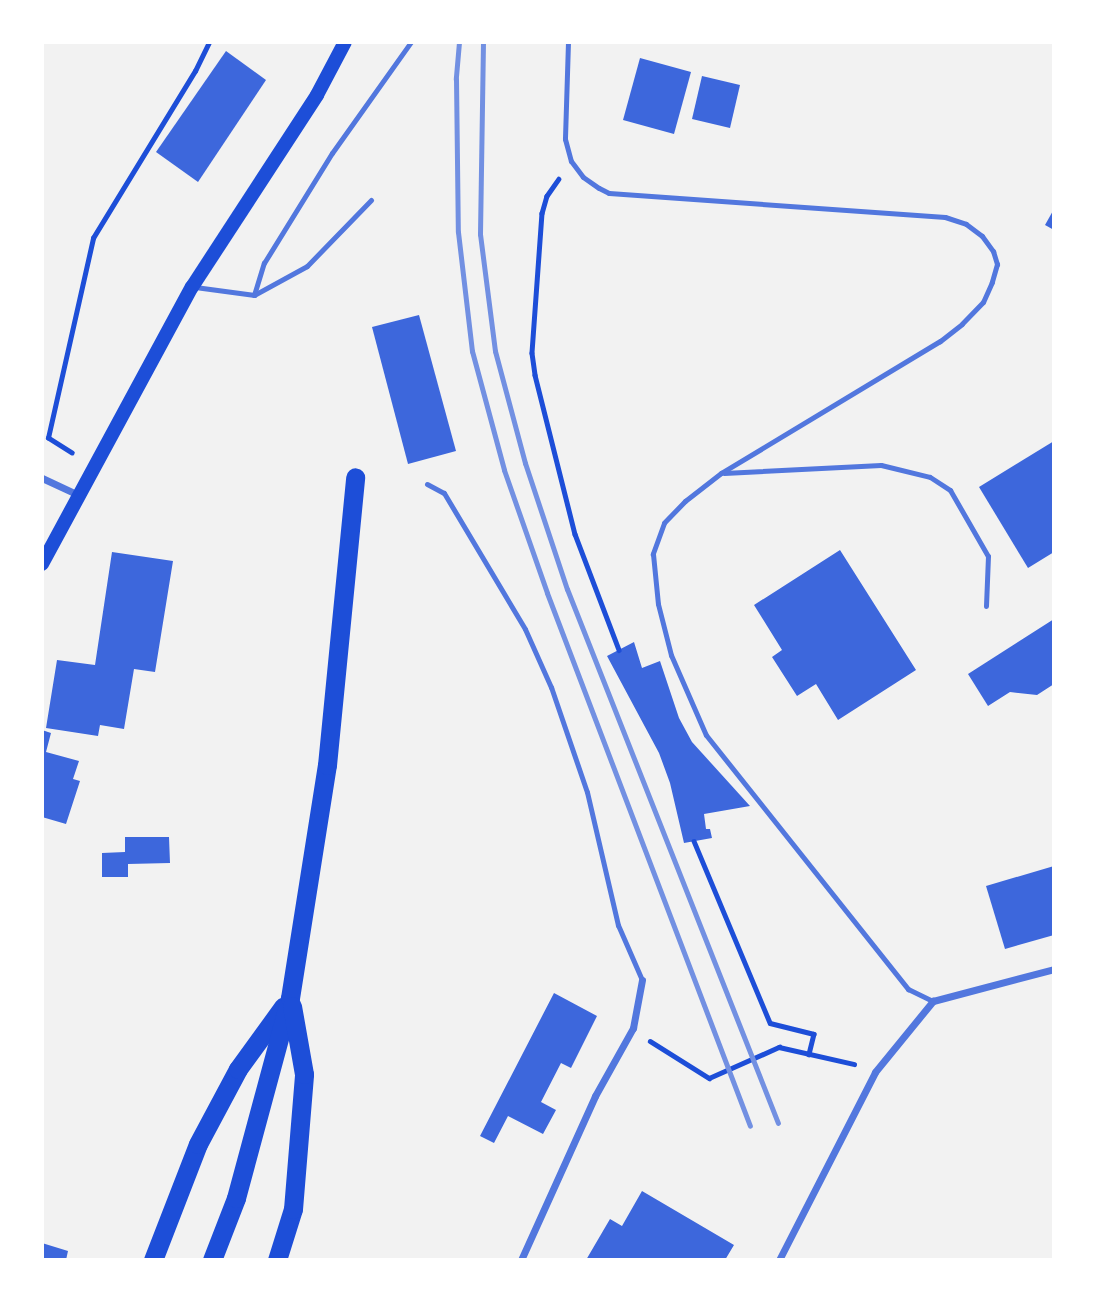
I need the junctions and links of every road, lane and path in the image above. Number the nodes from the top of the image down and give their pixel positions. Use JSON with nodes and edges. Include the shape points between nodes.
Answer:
{"nodes":[{"id":1,"x":209,"y":42,"type":"edge"},
{"id":2,"x":345,"y":42,"type":"edge"},
{"id":3,"x":411,"y":42,"type":"edge"},
{"id":4,"x":568,"y":42,"type":"edge"},
{"id":5,"x":571,"y":161,"type":"junction"},
{"id":6,"x":371,"y":200,"type":"dead end"},
{"id":7,"x":192,"y":287,"type":"junction"},
{"id":8,"x":254,"y":295,"type":"junction"},
{"id":9,"x":93,"y":467,"type":"junction"},
{"id":10,"x":721,"y":474,"type":"junction"},
{"id":11,"x":355,"y":477,"type":"dead end"},
{"id":12,"x":42,"y":478,"type":"edge"},
{"id":13,"x":427,"y":484,"type":"dead end"},
{"id":14,"x":79,"y":496,"type":"junction"},
{"id":15,"x":42,"y":564,"type":"edge"},
{"id":16,"x":986,"y":606,"type":"dead end"},
{"id":17,"x":619,"y":650,"type":"dead end"},
{"id":18,"x":694,"y":841,"type":"dead end"},
{"id":19,"x":1054,"y":970,"type":"edge"},
{"id":20,"x":642,"y":980,"type":"joint"},
{"id":21,"x":290,"y":998,"type":"junction"},
{"id":22,"x":933,"y":1001,"type":"junction"},
{"id":23,"x":633,"y":1028,"type":"junction"},
{"id":24,"x":809,"y":1054,"type":"junction"},
{"id":25,"x":860,"y":1065,"type":"dead end"},
{"id":26,"x":154,"y":1257,"type":"edge"},
{"id":27,"x":212,"y":1260,"type":"edge"},
{"id":28,"x":277,"y":1260,"type":"edge"},
{"id":29,"x":522,"y":1260,"type":"edge"},
{"id":30,"x":779,"y":1260,"type":"edge"}],
"edges":[{"from":1,"to":9,"type":"path","via":[[93,238],[48,438]]},
{"from":2,"to":7,"type":"main road","via":[[317,95]]},
{"from":3,"to":8,"type":"lane","via":[[332,153],[264,263]]},
{"from":4,"to":5,"type":"lane","via":[[565,139]]},
{"from":5,"to":10,"type":"lane","via":[[583,177],[610,192],[945,217],[966,224],[993,251],[997,264],[992,282],[983,302],[962,324]]},
{"from":5,"to":17,"type":"path","via":[[542,213],[532,353],[575,534]]},
{"from":6,"to":8,"type":"lane","via":[[307,266]]},
{"from":7,"to":8,"type":"lane"},
{"from":7,"to":9,"type":"main road"},
{"from":9,"to":14,"type":"main road"},
{"from":10,"to":16,"type":"lane","via":[[881,465],[930,478],[950,489],[988,556]]},
{"from":10,"to":22,"type":"lane","via":[[664,523],[653,554],[658,604],[683,685],[706,735],[908,989]]},
{"from":11,"to":21,"type":"highway","via":[[327,765]]},
{"from":12,"to":14,"type":"street"},
{"from":13,"to":20,"type":"lane","via":[[444,493],[525,629],[551,687],[587,792],[618,925]]},
{"from":14,"to":15,"type":"main road"},
{"from":18,"to":24,"type":"path","via":[[770,1023],[814,1034]]},
{"from":19,"to":22,"type":"street"},
{"from":20,"to":23,"type":"street"},
{"from":21,"to":26,"type":"highway","via":[[238,1069],[198,1144]]},
{"from":21,"to":27,"type":"highway","via":[[236,1198]]},
{"from":21,"to":28,"type":"highway","via":[[304,1074],[293,1209]]},
{"from":22,"to":30,"type":"street","via":[[874,1072]]},
{"from":23,"to":24,"type":"path","via":[[709,1078],[779,1047]]},
{"from":23,"to":29,"type":"street","via":[[595,1096]]},
{"from":24,"to":25,"type":"path"}]}
